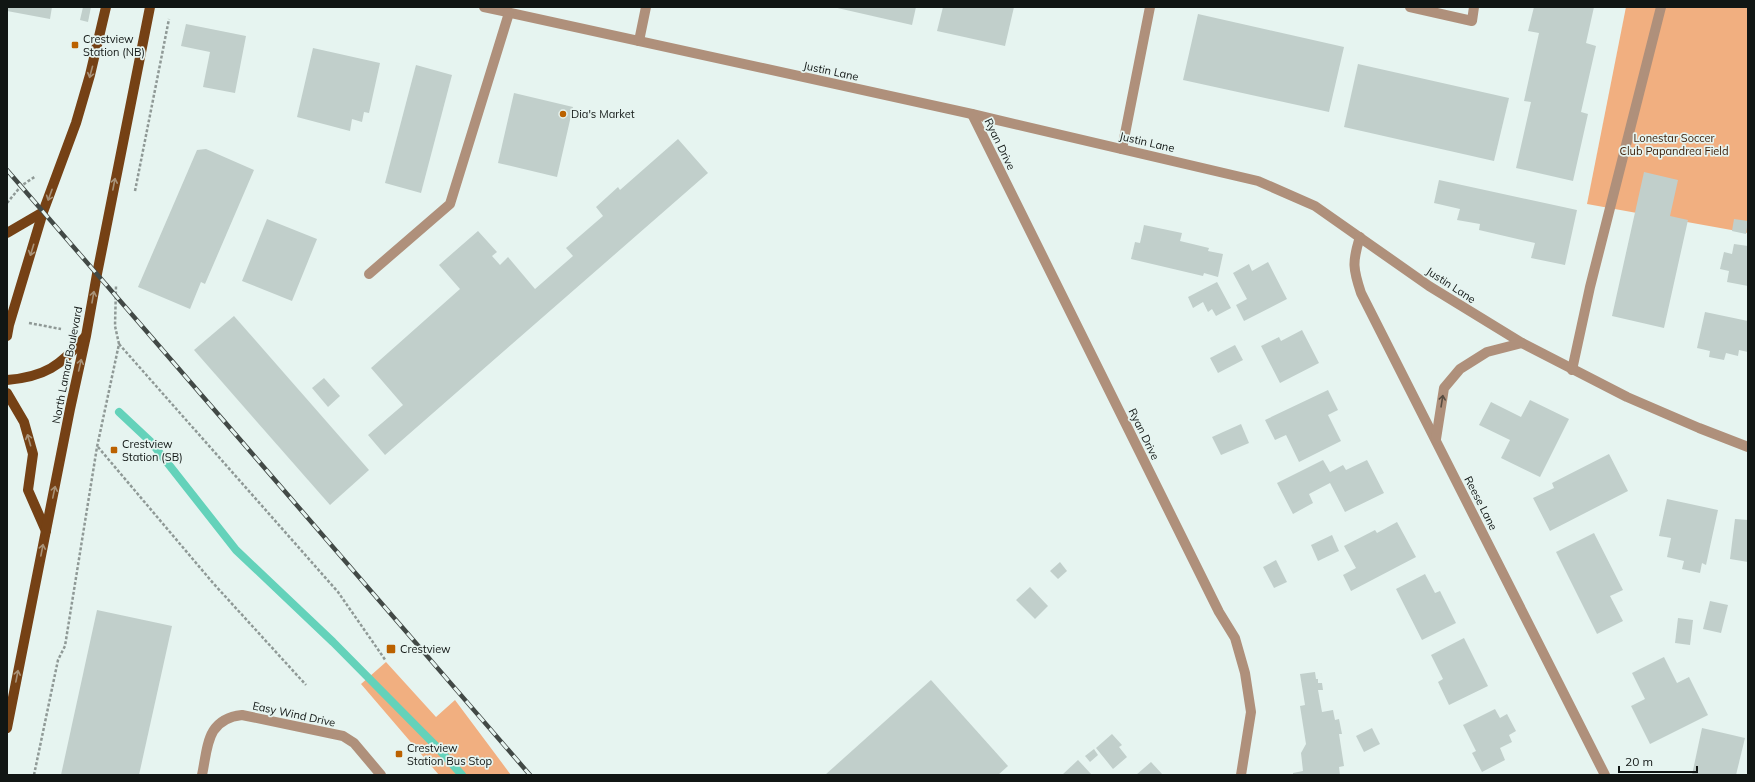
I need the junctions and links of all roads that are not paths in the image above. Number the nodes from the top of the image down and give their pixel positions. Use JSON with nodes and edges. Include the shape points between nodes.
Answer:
{"nodes":[{"id":1,"x":106,"y":7,"type":"edge"},
{"id":2,"x":150,"y":7,"type":"edge"},
{"id":3,"x":484,"y":7,"type":"edge"},
{"id":4,"x":646,"y":7,"type":"edge"},
{"id":5,"x":1150,"y":7,"type":"edge"},
{"id":6,"x":1410,"y":7,"type":"edge"},
{"id":7,"x":1474,"y":7,"type":"edge"},
{"id":8,"x":1661,"y":7,"type":"edge"},
{"id":9,"x":509,"y":12,"type":"junction"},
{"id":10,"x":639,"y":41,"type":"junction"},
{"id":11,"x":972,"y":114,"type":"junction"},
{"id":12,"x":1122,"y":149,"type":"junction"},
{"id":13,"x":43,"y":212,"type":"junction"},
{"id":14,"x":7,"y":233,"type":"edge"},
{"id":15,"x":1360,"y":238,"type":"junction"},
{"id":16,"x":369,"y":274,"type":"dead end"},
{"id":17,"x":7,"y":336,"type":"edge"},
{"id":18,"x":86,"y":336,"type":"junction"},
{"id":19,"x":1522,"y":343,"type":"junction"},
{"id":20,"x":1572,"y":370,"type":"junction"},
{"id":21,"x":7,"y":380,"type":"edge"},
{"id":22,"x":7,"y":393,"type":"edge"},
{"id":23,"x":1436,"y":439,"type":"junction"},
{"id":24,"x":1748,"y":447,"type":"edge"},
{"id":25,"x":46,"y":531,"type":"junction"},
{"id":26,"x":7,"y":728,"type":"edge"},
{"id":27,"x":202,"y":775,"type":"edge"},
{"id":28,"x":381,"y":775,"type":"edge"},
{"id":29,"x":1241,"y":775,"type":"edge"},
{"id":30,"x":1606,"y":775,"type":"edge"}],
"edges":[{"from":1,"to":13,"type":"main road","one_way":true,"via":[[76,123]]},
{"from":18,"to":2,"type":"main road","name":"North Lamar Boulevard","one_way":true},
{"from":3,"to":9,"type":"street","name":"Justin Lane"},
{"from":4,"to":10,"type":"street"},
{"from":5,"to":12,"type":"street"},
{"from":6,"to":7,"type":"street","via":[[1472,21]]},
{"from":8,"to":20,"type":"street","via":[[1590,287]]},
{"from":9,"to":10,"type":"street","name":"Justin Lane"},
{"from":9,"to":16,"type":"street","via":[[450,204]]},
{"from":10,"to":11,"type":"street","name":"Justin Lane"},
{"from":11,"to":12,"type":"street","name":"Justin Lane"},
{"from":11,"to":29,"type":"street","name":"Ryan Drive","via":[[1219,612],[1235,638],[1245,673],[1251,712]]},
{"from":12,"to":15,"type":"street","name":"Justin Lane","via":[[1258,180],[1315,206]]},
{"from":13,"to":14,"type":"main road"},
{"from":13,"to":17,"type":"main road","one_way":true},
{"from":15,"to":19,"type":"street","name":"Justin Lane","via":[[1429,286]]},
{"from":15,"to":23,"type":"street","name":"Reese Lane","via":[[1354,256],[1354,273],[1361,293]]},
{"from":18,"to":21,"type":"main road","via":[[71,354],[56,366],[28,378]]},
{"from":25,"to":18,"type":"main road","name":"North Lamar Boulevard","one_way":true},
{"from":19,"to":20,"type":"street","name":"Justin Lane"},
{"from":23,"to":19,"type":"street","one_way":true,"via":[[1444,388],[1460,369],[1487,352]]},
{"from":20,"to":24,"type":"street","name":"Justin Lane","via":[[1699,428]]},
{"from":25,"to":22,"type":"main road","one_way":true,"via":[[28,490],[33,454],[24,422]]},
{"from":23,"to":30,"type":"street","name":"Reese Lane"},
{"from":26,"to":25,"type":"main road","name":"North Lamar Boulevard","one_way":true},
{"from":27,"to":28,"type":"street","name":"Easy Wind Drive","via":[[210,735],[214,728],[228,718],[242,715],[343,736],[354,743]]}]}
